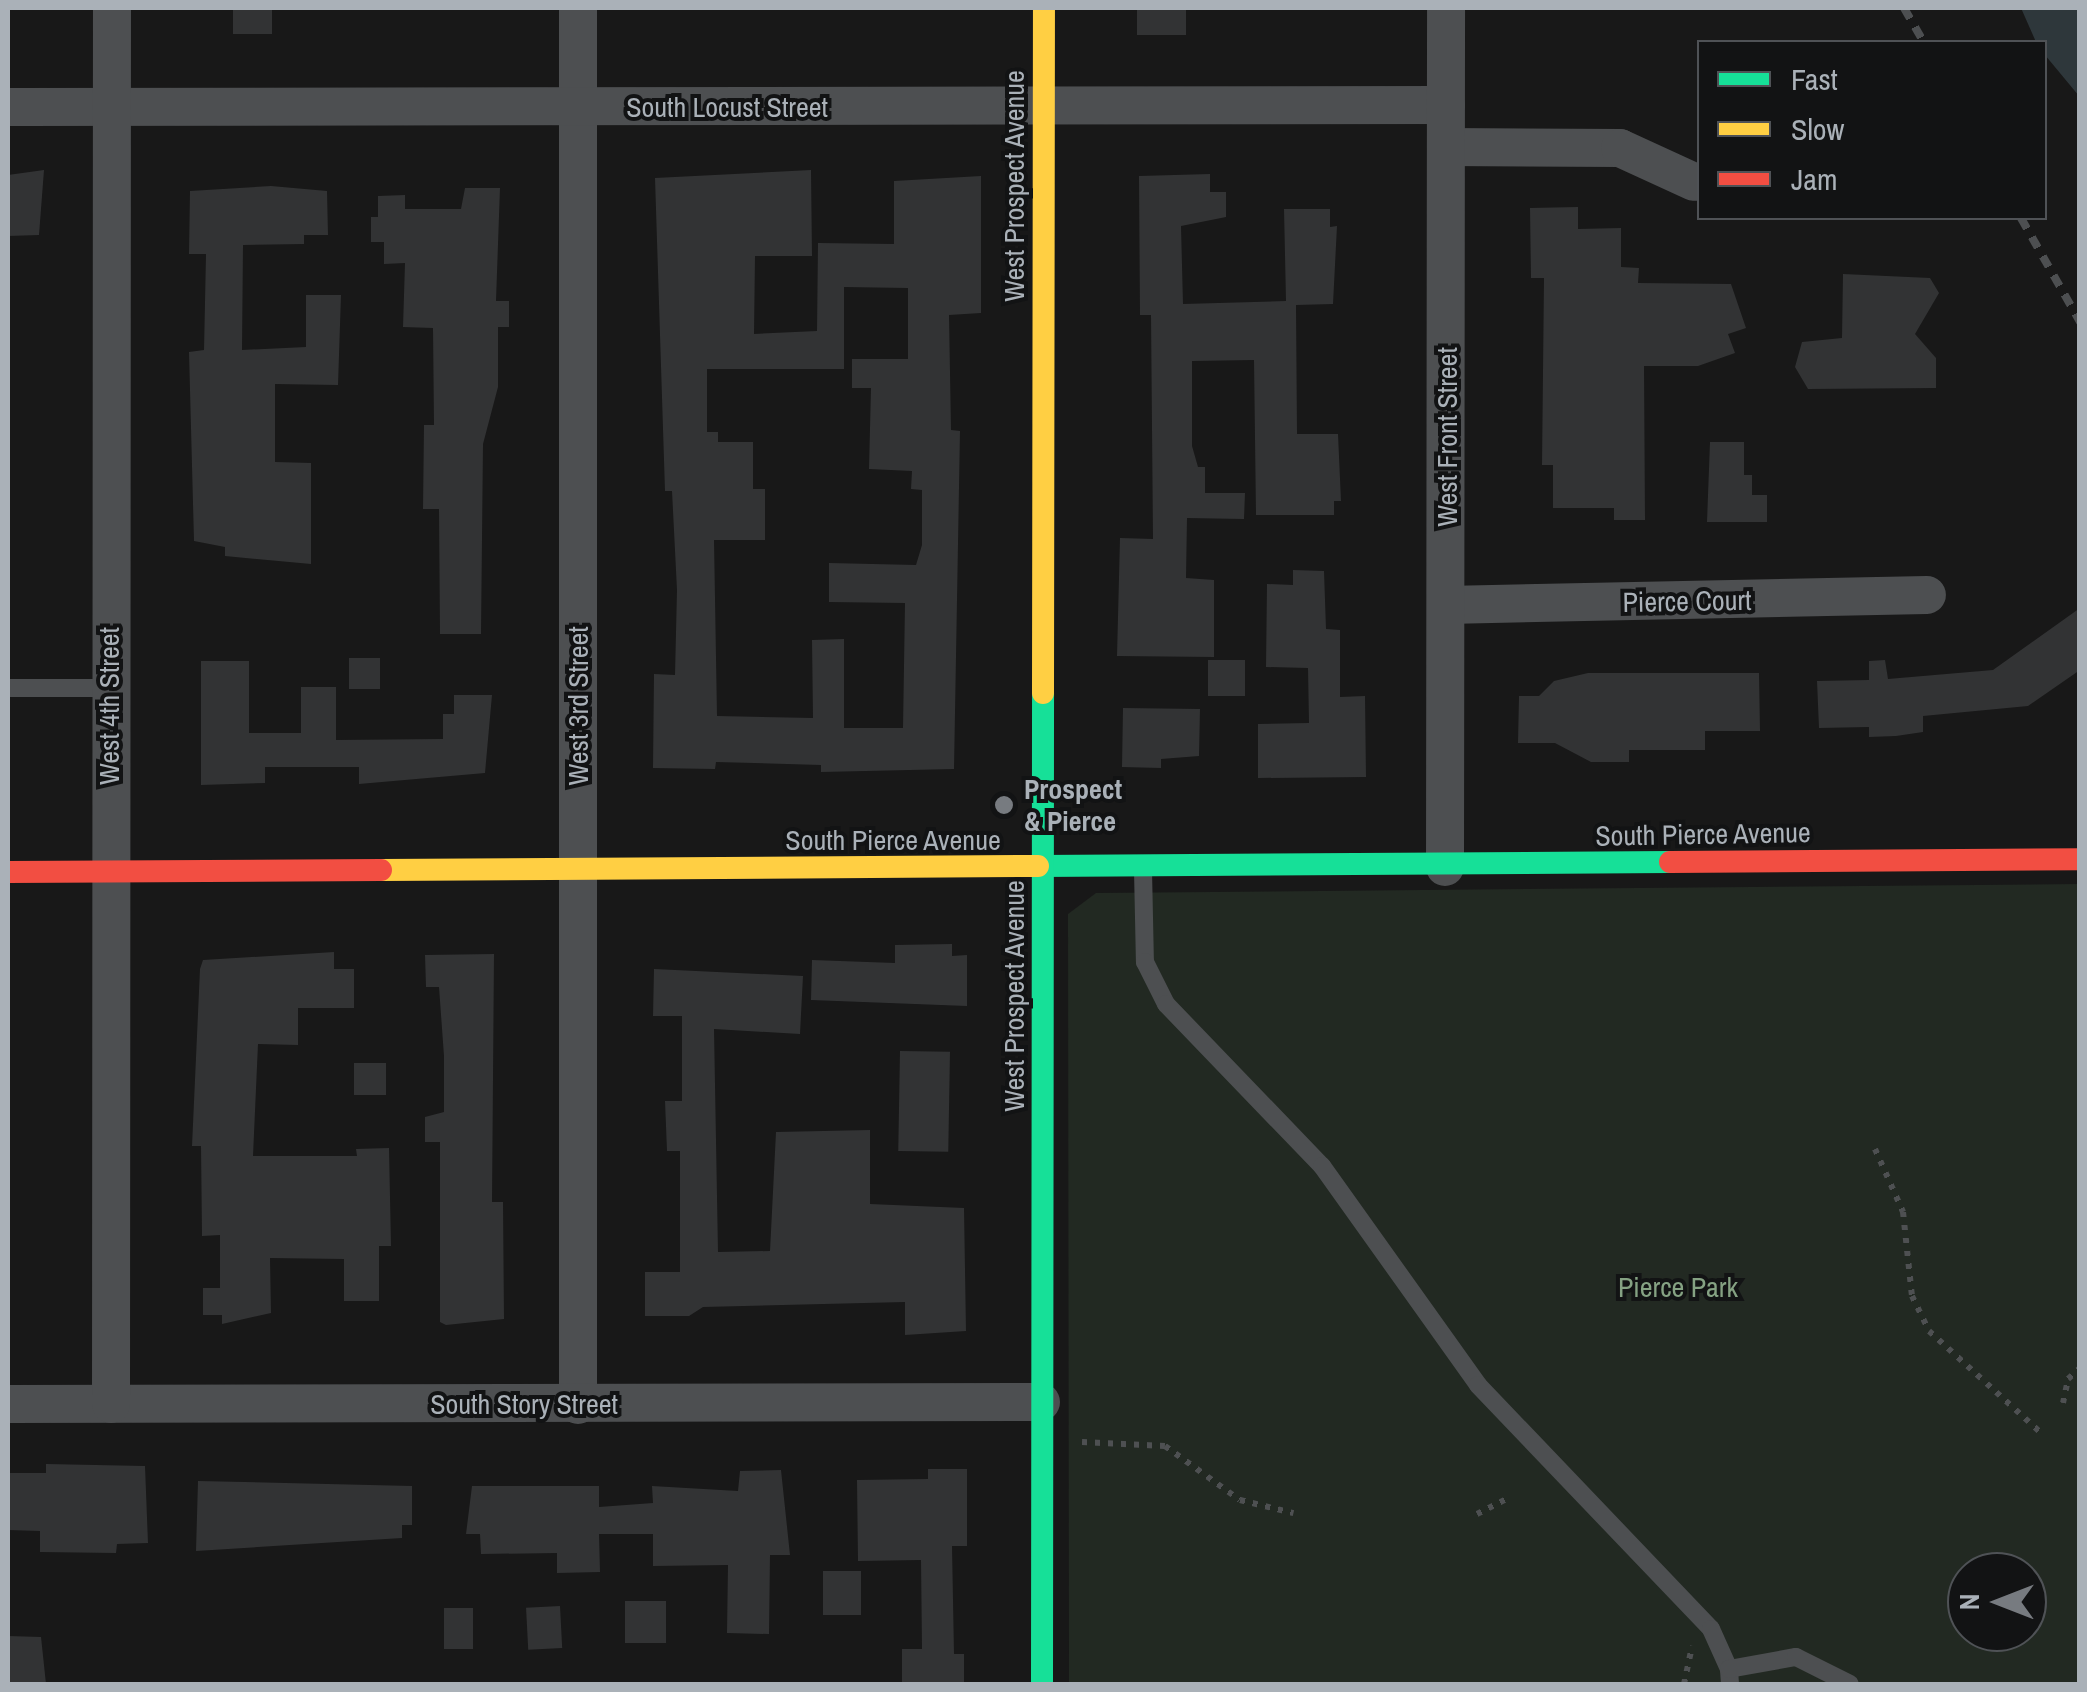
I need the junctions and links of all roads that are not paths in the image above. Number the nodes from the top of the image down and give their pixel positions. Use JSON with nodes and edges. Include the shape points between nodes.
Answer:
{"nodes":[{"id":1,"x":112,"y":8,"type":"edge"},
{"id":2,"x":578,"y":8,"type":"edge"},
{"id":3,"x":1044,"y":8,"type":"edge"},
{"id":4,"x":1446,"y":8,"type":"edge"},
{"id":5,"x":1446,"y":105,"type":"junction"},
{"id":6,"x":1044,"y":106,"type":"junction"},
{"id":7,"x":8,"y":107,"type":"edge"},
{"id":8,"x":112,"y":107,"type":"junction"},
{"id":9,"x":578,"y":108,"type":"junction"},
{"id":10,"x":1446,"y":147,"type":"junction"},
{"id":11,"x":1694,"y":182,"type":"dead end"},
{"id":12,"x":1927,"y":595,"type":"dead end"},
{"id":13,"x":1446,"y":605,"type":"junction"},
{"id":14,"x":8,"y":688,"type":"edge"},
{"id":15,"x":108,"y":688,"type":"junction"},
{"id":16,"x":2080,"y":859,"type":"edge"},
{"id":17,"x":1444,"y":867,"type":"junction"},
{"id":18,"x":1044,"y":869,"type":"junction"},
{"id":19,"x":1144,"y":870,"type":"junction"},
{"id":20,"x":8,"y":872,"type":"edge"},
{"id":21,"x":108,"y":872,"type":"junction"},
{"id":22,"x":579,"y":872,"type":"junction"},
{"id":23,"x":1040,"y":1402,"type":"junction"},
{"id":24,"x":8,"y":1404,"type":"edge"},
{"id":25,"x":111,"y":1404,"type":"junction"},
{"id":26,"x":578,"y":1405,"type":"junction"},
{"id":27,"x":1729,"y":1676,"type":"edge"},
{"id":28,"x":1042,"y":1684,"type":"edge"},
{"id":29,"x":1850,"y":1684,"type":"edge"}],
"edges":[{"from":1,"to":8,"type":"street","name":"West 4th Street"},
{"from":2,"to":9,"type":"street","name":"West 3rd Street"},
{"from":3,"to":6,"type":"street","name":"West Prospect Avenue"},
{"from":4,"to":5,"type":"street","name":"West Front Street"},
{"from":5,"to":6,"type":"street","name":"South Locust Street"},
{"from":5,"to":10,"type":"street","name":"West Front Street"},
{"from":6,"to":9,"type":"street","name":"South Locust Street"},
{"from":6,"to":18,"type":"street","name":"West Prospect Avenue"},
{"from":7,"to":8,"type":"street","name":"South Locust Street"},
{"from":8,"to":9,"type":"street","name":"South Locust Street"},
{"from":8,"to":15,"type":"street","name":"West 4th Street"},
{"from":9,"to":22,"type":"street","name":"West 3rd Street"},
{"from":10,"to":11,"type":"street","via":[[1620,148]]},
{"from":10,"to":13,"type":"street","name":"West Front Street"},
{"from":12,"to":13,"type":"street","name":"Pierce Court"},
{"from":13,"to":17,"type":"street","name":"West Front Street"},
{"from":14,"to":15,"type":"lane"},
{"from":15,"to":21,"type":"street","name":"West 4th Street"},
{"from":16,"to":17,"type":"street","name":"South Pierce Avenue"},
{"from":17,"to":19,"type":"street","name":"South Pierce Avenue"},
{"from":18,"to":19,"type":"street","name":"South Pierce Avenue"},
{"from":18,"to":22,"type":"street","name":"South Pierce Avenue"},
{"from":18,"to":23,"type":"street","name":"West Prospect Avenue"},
{"from":19,"to":27,"type":"lane","via":[[1152,983],[1349,1199],[1478,1384],[1711,1629]]},
{"from":20,"to":21,"type":"street","name":"South Pierce Avenue"},
{"from":21,"to":22,"type":"street","name":"South Pierce Avenue"},
{"from":21,"to":25,"type":"street","name":"West 4th Street"},
{"from":22,"to":26,"type":"street","name":"West 3rd Street"},
{"from":23,"to":26,"type":"street","name":"South Story Street"},
{"from":23,"to":28,"type":"street","name":"West Prospect Avenue"},
{"from":24,"to":25,"type":"street","name":"South Story Street"},
{"from":25,"to":26,"type":"street","name":"South Story Street"},
{"from":27,"to":29,"type":"lane","via":[[1805,1657]]}]}
